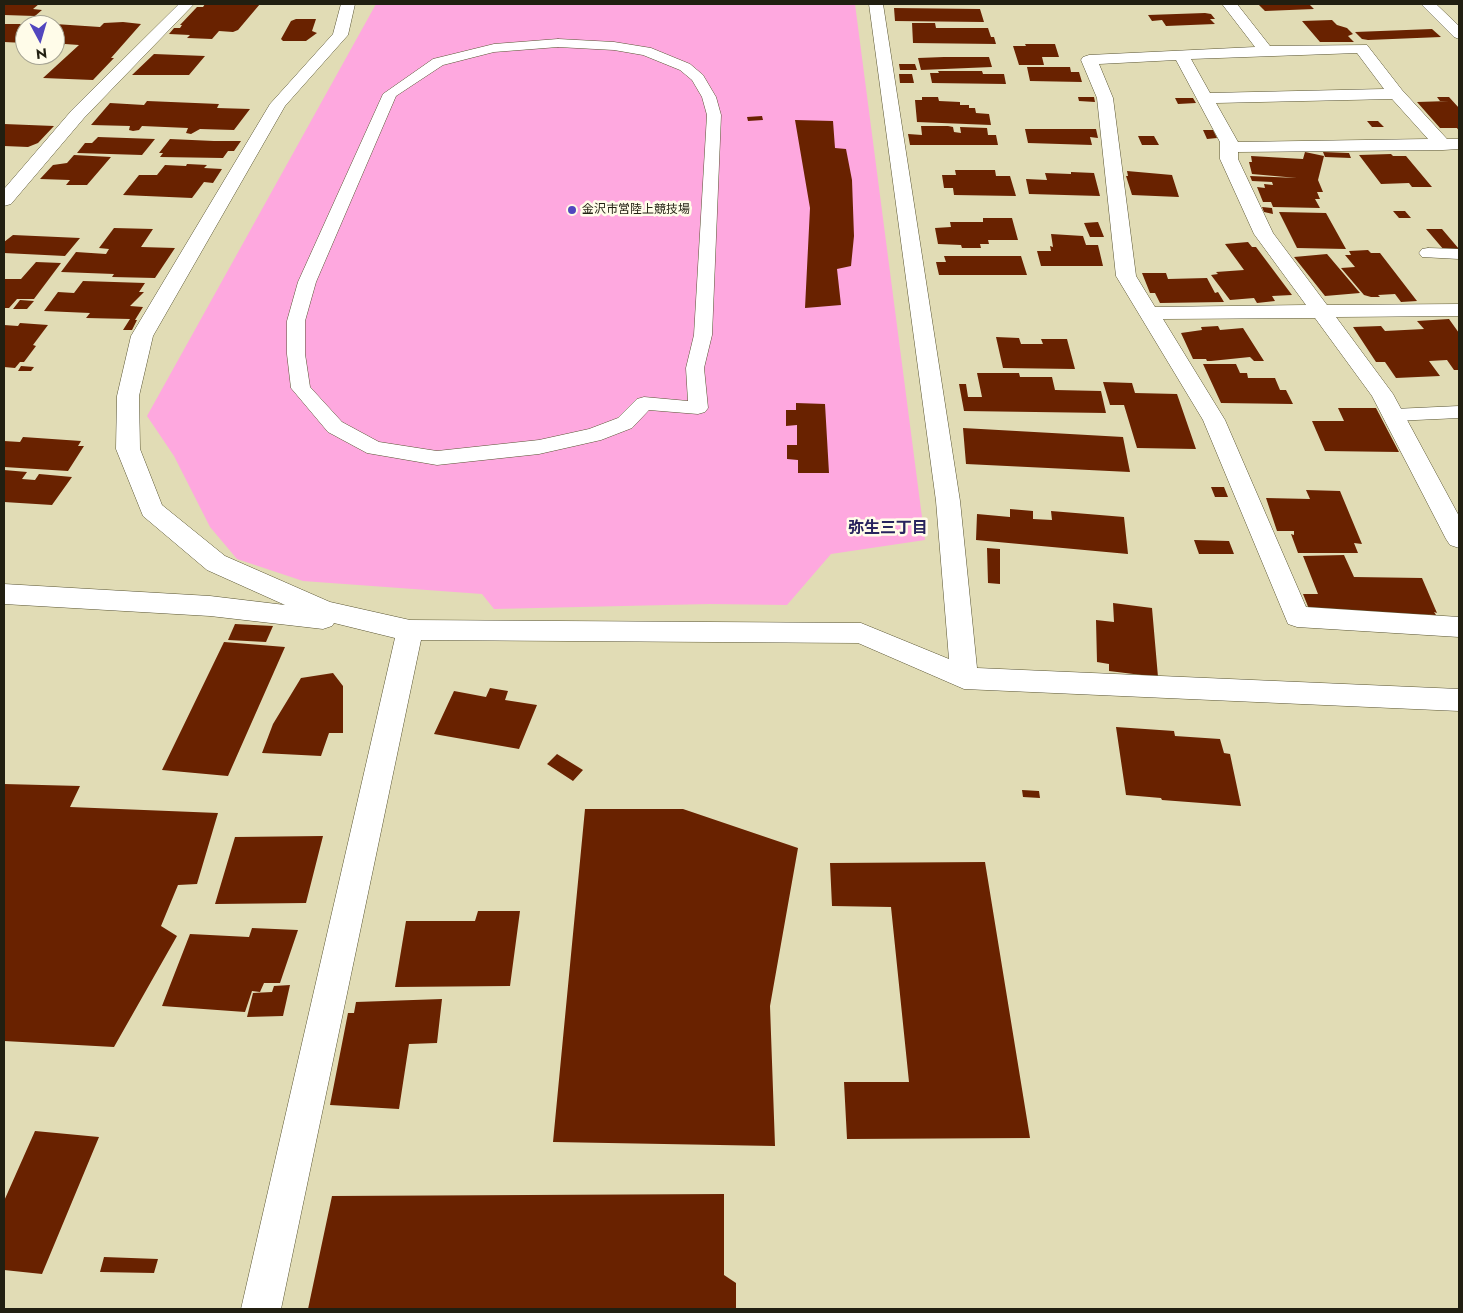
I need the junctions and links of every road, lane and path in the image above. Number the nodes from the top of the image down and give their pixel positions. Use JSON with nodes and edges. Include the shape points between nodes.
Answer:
{"nodes":[{"id":1,"x":187,"y":4,"type":"edge"},
{"id":2,"x":348,"y":4,"type":"edge"},
{"id":3,"x":876,"y":4,"type":"edge"},
{"id":4,"x":1229,"y":4,"type":"edge"},
{"id":5,"x":1428,"y":4,"type":"edge"},
{"id":6,"x":1457,"y":31,"type":"edge"},
{"id":7,"x":1266,"y":51,"type":"junction"},
{"id":8,"x":1181,"y":56,"type":"junction"},
{"id":9,"x":1396,"y":94,"type":"junction"},
{"id":10,"x":1205,"y":98,"type":"junction"},
{"id":11,"x":1451,"y":144,"type":"edge"},
{"id":12,"x":1229,"y":147,"type":"junction"},
{"id":13,"x":4,"y":200,"type":"edge"},
{"id":14,"x":324,"y":244,"type":"joint"},
{"id":15,"x":1428,"y":253,"type":"dead end"},
{"id":16,"x":1459,"y":254,"type":"edge"},
{"id":17,"x":1459,"y":310,"type":"edge"},
{"id":18,"x":1320,"y":312,"type":"junction"},
{"id":19,"x":1149,"y":313,"type":"junction"},
{"id":20,"x":1459,"y":412,"type":"edge"},
{"id":21,"x":1394,"y":415,"type":"junction"},
{"id":22,"x":1459,"y":539,"type":"edge"},
{"id":23,"x":4,"y":594,"type":"edge"},
{"id":24,"x":1459,"y":627,"type":"edge"},
{"id":25,"x":410,"y":630,"type":"junction"},
{"id":26,"x":964,"y":678,"type":"junction"},
{"id":27,"x":1459,"y":700,"type":"edge"},
{"id":28,"x":261,"y":1309,"type":"edge"}],
"edges":[{"from":1,"to":13,"type":"street","via":[[78,114]]},
{"from":2,"to":25,"type":"street","via":[[340,35],[278,104],[142,336],[128,396],[128,449],[152,510],[216,563],[325,611]]},
{"from":3,"to":26,"type":"street","via":[[948,501]]},
{"from":4,"to":7,"type":"street"},
{"from":5,"to":6,"type":"street"},
{"from":7,"to":8,"type":"street"},
{"from":7,"to":9,"type":"street","via":[[1361,48]]},
{"from":8,"to":10,"type":"street"},
{"from":8,"to":19,"type":"street","via":[[1089,60],[1105,98],[1126,276]]},
{"from":9,"to":10,"type":"street"},
{"from":9,"to":11,"type":"street"},
{"from":10,"to":12,"type":"street"},
{"from":11,"to":12,"type":"street"},
{"from":12,"to":18,"type":"street","via":[[1239,182],[1264,234]]},
{"from":14,"to":14,"type":"lane","via":[[390,94],[438,62],[516,45],[582,44],[632,48],[685,67],[698,78],[709,97],[714,115],[703,335],[695,368],[698,408],[644,403],[625,423],[594,435],[539,447],[437,458],[374,448],[335,427],[302,388],[296,354],[296,321],[307,282]]},
{"from":15,"to":16,"type":"lane"},
{"from":17,"to":18,"type":"street"},
{"from":18,"to":19,"type":"street"},
{"from":18,"to":21,"type":"street","via":[[1382,394]]},
{"from":19,"to":24,"type":"street","via":[[1214,420],[1297,617]]},
{"from":20,"to":21,"type":"lane"},
{"from":21,"to":22,"type":"street"},
{"from":23,"to":25,"type":"street","via":[[210,606]]},
{"from":25,"to":26,"type":"street","via":[[862,633]]},
{"from":25,"to":28,"type":"street"},
{"from":26,"to":27,"type":"street"}]}
